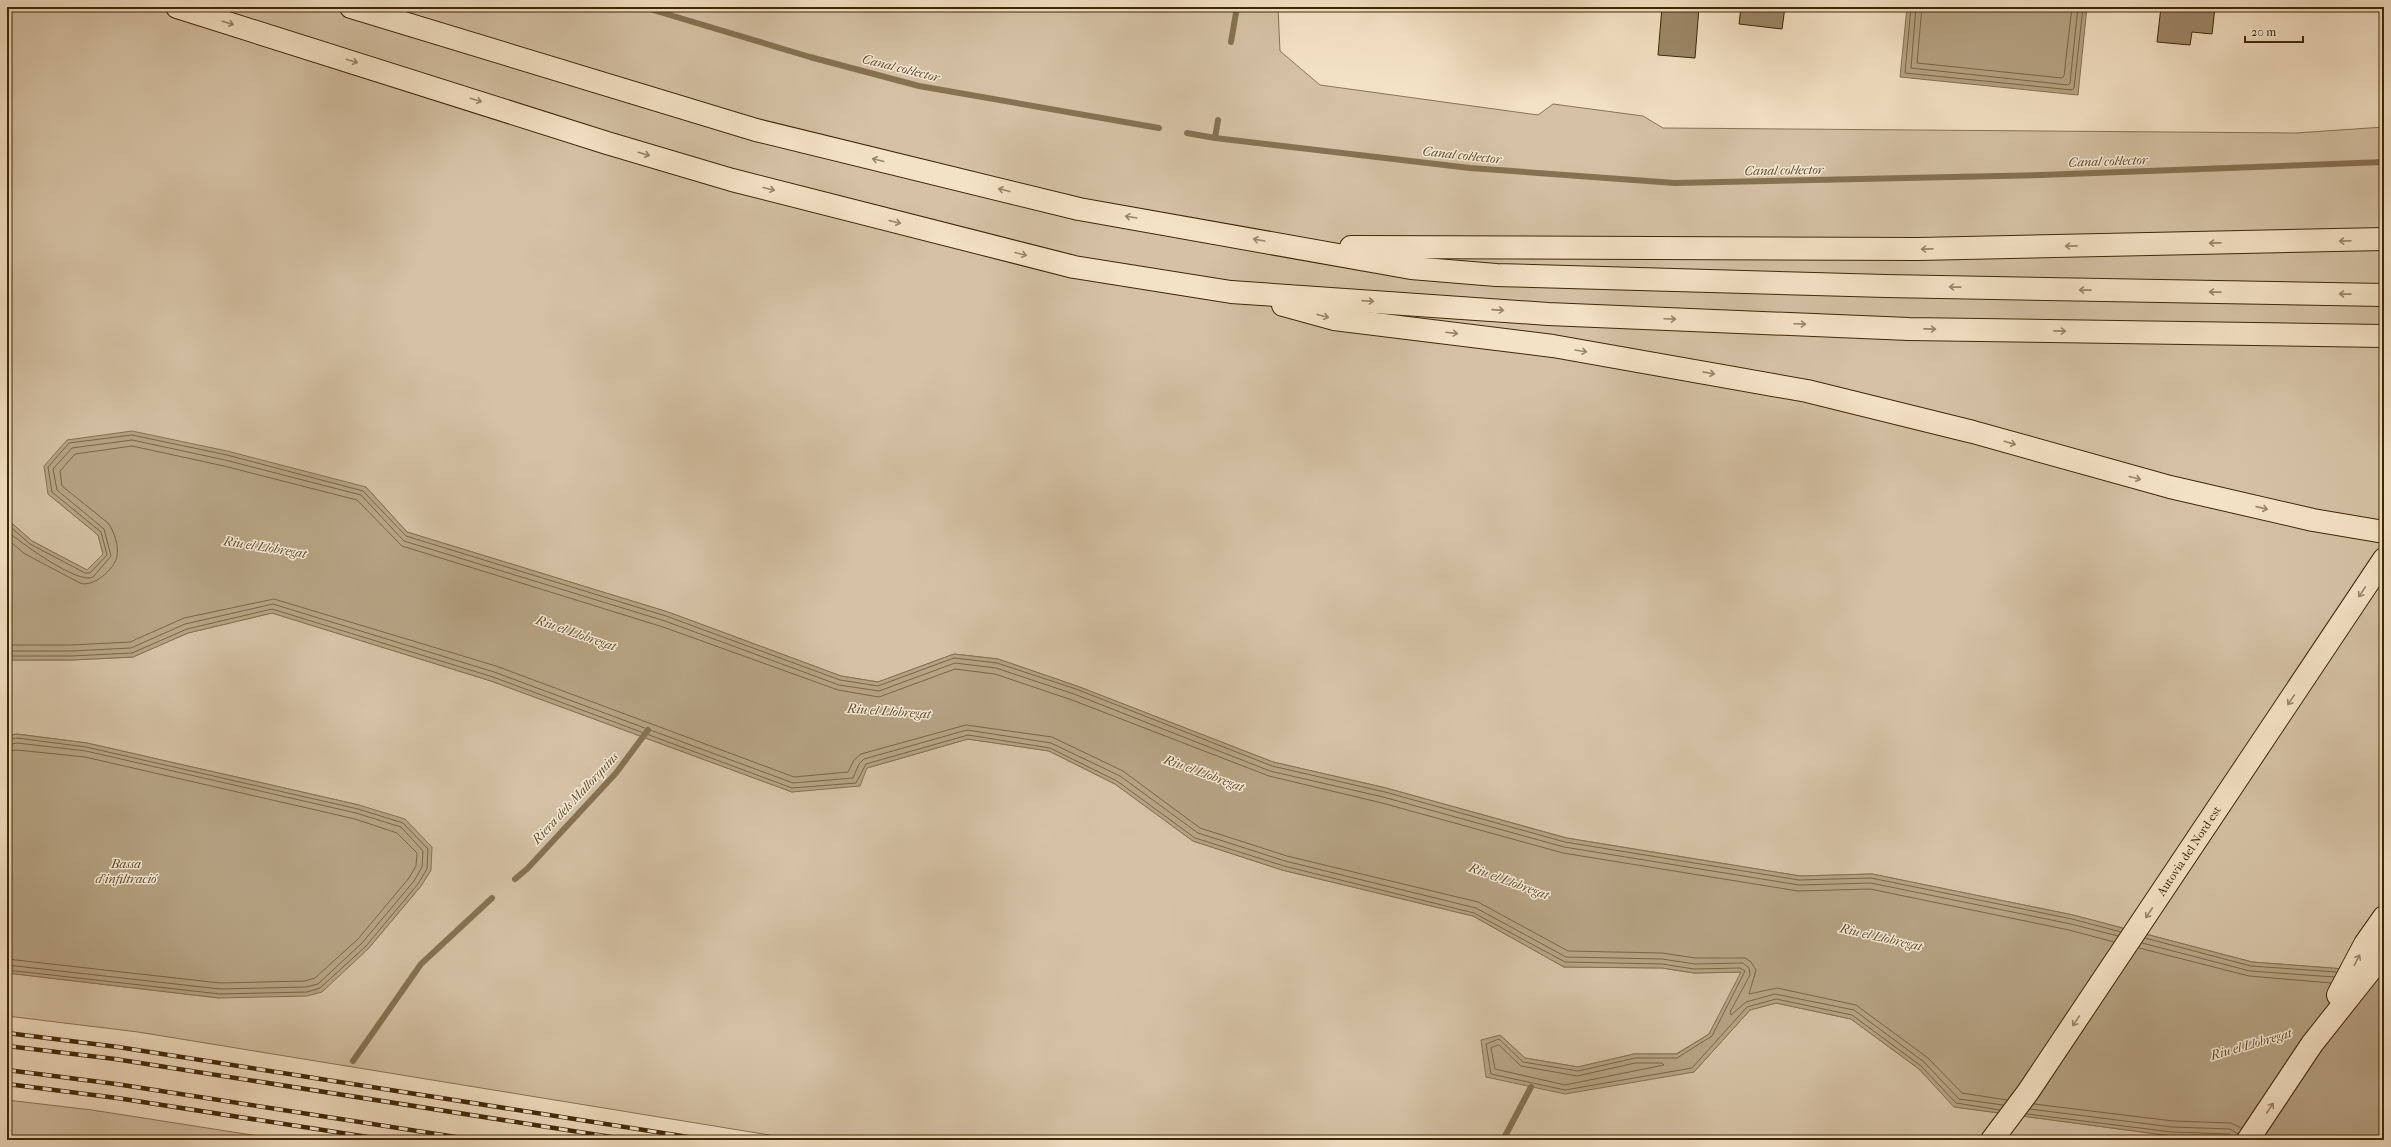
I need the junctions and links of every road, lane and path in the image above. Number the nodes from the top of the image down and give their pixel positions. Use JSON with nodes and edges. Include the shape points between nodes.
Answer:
{"nodes":[{"id":1,"x":177,"y":7,"type":"edge"},
{"id":2,"x":351,"y":7,"type":"edge"},
{"id":3,"x":2384,"y":239,"type":"edge"},
{"id":4,"x":1298,"y":247,"type":"junction"},
{"id":5,"x":1231,"y":292,"type":"junction"},
{"id":6,"x":2384,"y":294,"type":"edge"},
{"id":7,"x":2384,"y":336,"type":"edge"},
{"id":8,"x":2384,"y":532,"type":"edge"},
{"id":9,"x":2384,"y":559,"type":"edge"},
{"id":10,"x":2384,"y":917,"type":"edge"},
{"id":11,"x":2384,"y":953,"type":"edge"},
{"id":12,"x":2312,"y":1044,"type":"junction"},
{"id":13,"x":1992,"y":1140,"type":"edge"},
{"id":14,"x":2248,"y":1140,"type":"edge"}],
"edges":[{"from":1,"to":5,"type":"highway","one_way":true,"via":[[732,180],[1074,268]]},
{"from":4,"to":2,"type":"highway","one_way":true,"via":[[1079,209],[756,130]]},
{"from":3,"to":4,"type":"highway","one_way":true,"via":[[1918,249]]},
{"from":6,"to":4,"type":"highway","one_way":true,"via":[[1886,286],[1496,275],[1411,268]]},
{"from":5,"to":7,"type":"highway","one_way":true,"via":[[1548,314],[1909,329]]},
{"from":5,"to":8,"type":"highway","one_way":true,"via":[[1334,318],[1553,346],[1807,391],[1972,432],[2170,487],[2312,520]]},
{"from":9,"to":13,"type":"highway","name":"Autovia del Nord-est","one_way":true,"via":[[2028,1092]]},
{"from":12,"to":10,"type":"highway","one_way":true,"via":[[2365,944]]},
{"from":11,"to":12,"type":"highway"},
{"from":14,"to":12,"type":"highway","one_way":true}]}
